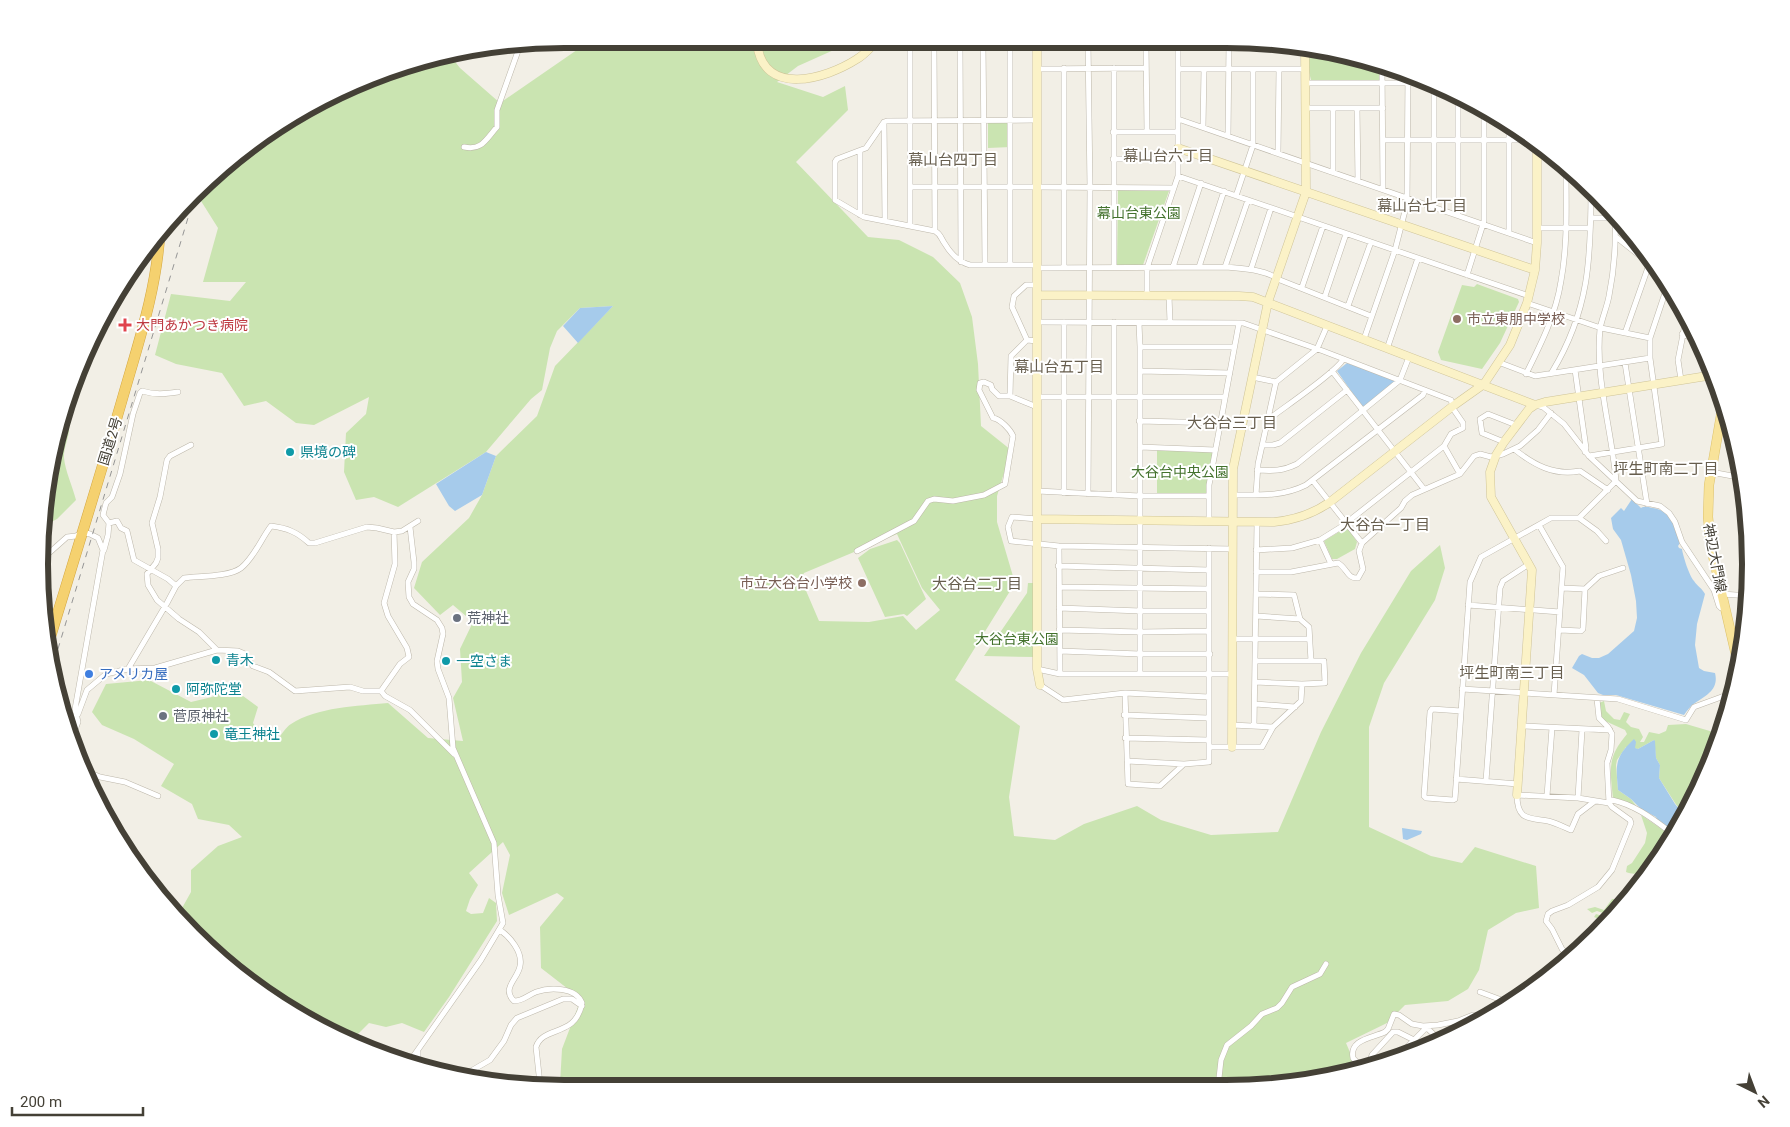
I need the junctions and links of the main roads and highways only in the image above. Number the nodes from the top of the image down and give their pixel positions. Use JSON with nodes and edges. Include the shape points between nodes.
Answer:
{"nodes":[{"id":1,"x":159,"y":243,"type":"edge"},
{"id":2,"x":152,"y":251,"type":"edge"},
{"id":3,"x":1721,"y":417,"type":"edge"},
{"id":4,"x":79,"y":534,"type":"junction"},
{"id":5,"x":51,"y":617,"type":"edge"},
{"id":6,"x":52,"y":628,"type":"edge"},
{"id":7,"x":1735,"y":650,"type":"edge"}],
"edges":[{"from":1,"to":4,"type":"highway","name":"国道2号","via":[[150,303]]},
{"from":2,"to":4,"type":"highway","name":"国道2号","via":[[145,301]]},
{"from":3,"to":7,"type":"main road","name":"神辺大門線","via":[[1711,472],[1708,517],[1711,547]]},
{"from":4,"to":5,"type":"highway","name":"国道2号"},
{"from":4,"to":6,"type":"highway","name":"国道2号"}]}
